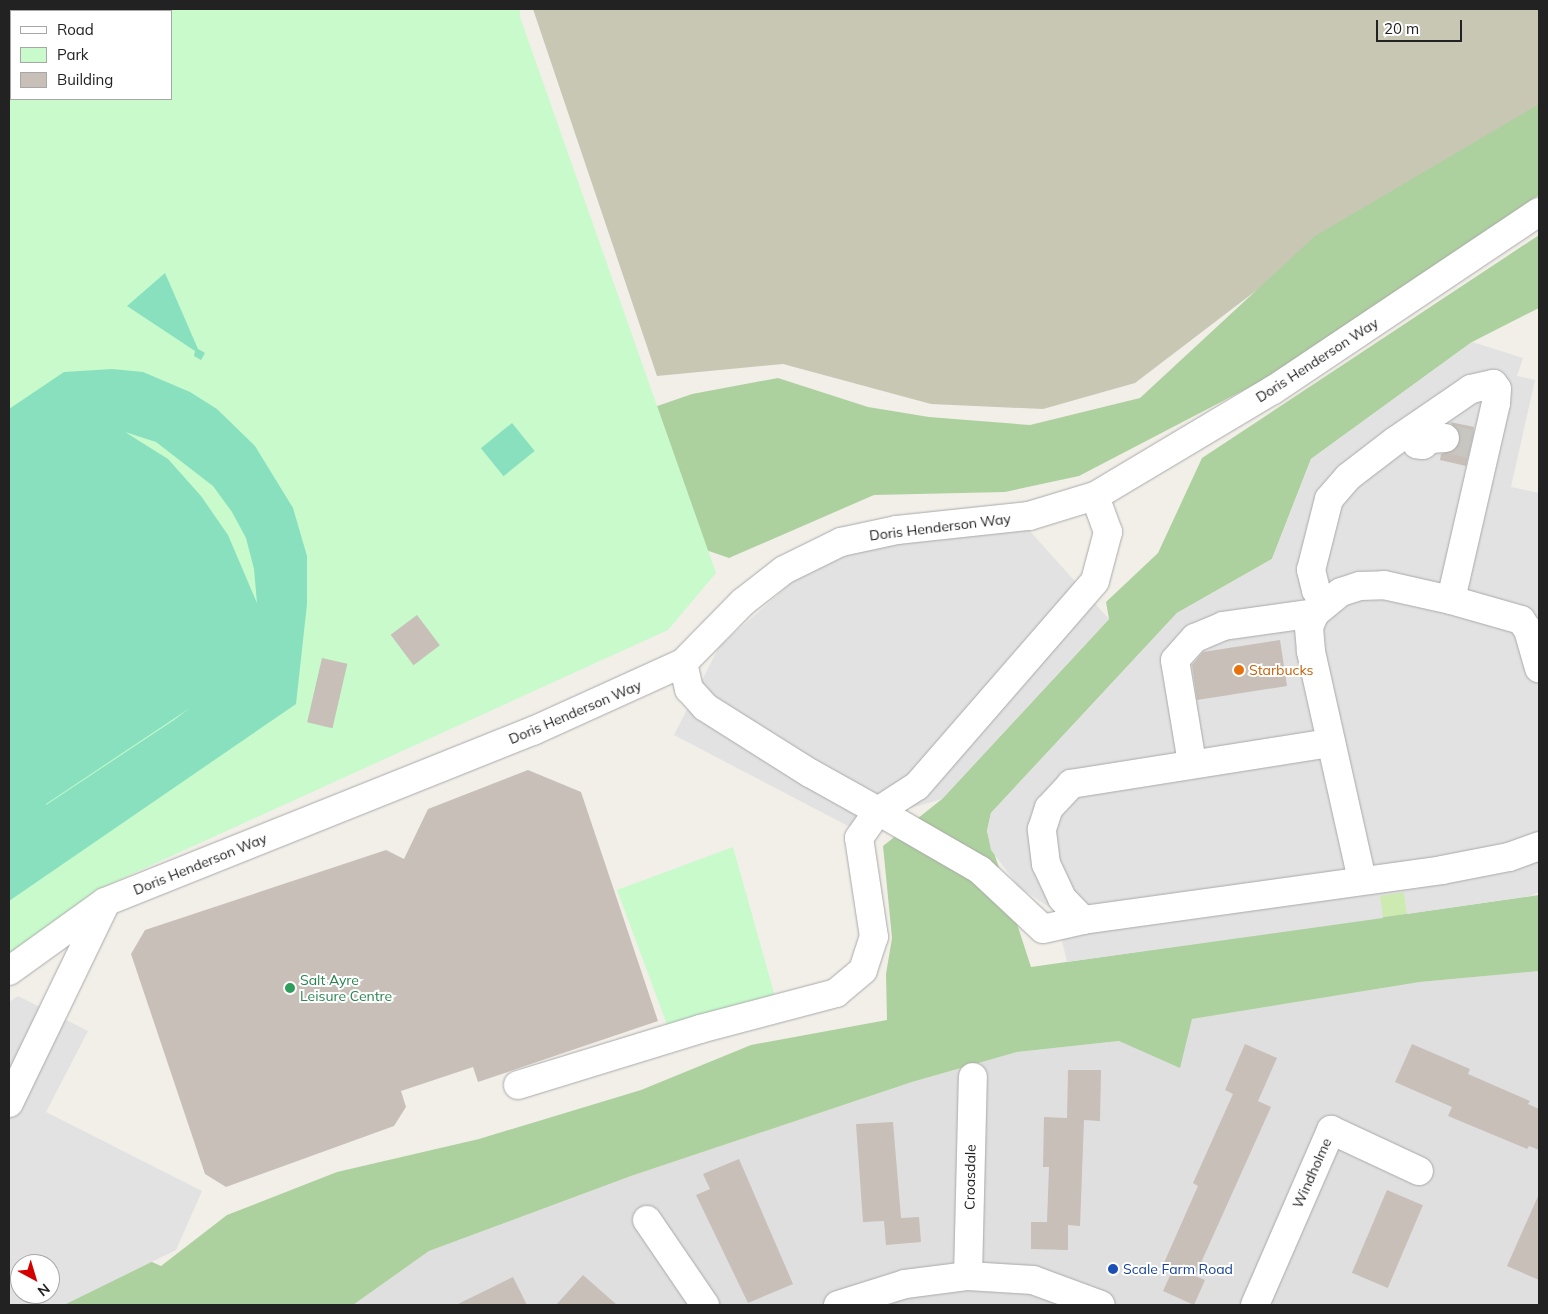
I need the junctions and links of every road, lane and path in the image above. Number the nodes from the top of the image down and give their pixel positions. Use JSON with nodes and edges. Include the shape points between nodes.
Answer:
{"nodes":[{"id":1,"x":1539,"y":212,"type":"edge"},
{"id":2,"x":1095,"y":496,"type":"junction"},
{"id":3,"x":1451,"y":600,"type":"junction"},
{"id":4,"x":1320,"y":608,"type":"junction"},
{"id":5,"x":683,"y":664,"type":"junction"},
{"id":6,"x":1539,"y":668,"type":"edge"},
{"id":7,"x":1331,"y":743,"type":"junction"},
{"id":8,"x":1192,"y":763,"type":"junction"},
{"id":9,"x":878,"y":811,"type":"junction"},
{"id":10,"x":1539,"y":846,"type":"edge"},
{"id":11,"x":1362,"y":880,"type":"junction"},
{"id":12,"x":105,"y":902,"type":"junction"},
{"id":13,"x":1083,"y":920,"type":"junction"},
{"id":14,"x":9,"y":971,"type":"edge"},
{"id":15,"x":973,"y":1077,"type":"dead end"},
{"id":16,"x":518,"y":1085,"type":"dead end"},
{"id":17,"x":9,"y":1103,"type":"edge"},
{"id":18,"x":1419,"y":1171,"type":"dead end"},
{"id":19,"x":647,"y":1220,"type":"dead end"},
{"id":20,"x":968,"y":1276,"type":"junction"},
{"id":21,"x":705,"y":1305,"type":"edge"},
{"id":22,"x":838,"y":1305,"type":"edge"},
{"id":23,"x":1101,"y":1305,"type":"edge"},
{"id":24,"x":1255,"y":1305,"type":"edge"}],
"edges":[{"from":1,"to":2,"type":"street","name":"Doris Henderson Way","via":[[1273,390]]},
{"from":2,"to":5,"type":"street","name":"Doris Henderson Way","via":[[1029,516],[897,530],[841,542],[784,570],[743,602]]},
{"from":2,"to":9,"type":"street","via":[[1108,532],[1095,581],[916,786]]},
{"from":3,"to":4,"type":"street","via":[[1384,585],[1341,592]]},
{"from":3,"to":4,"type":"street","via":[[1450,447],[1348,477],[1329,499],[1311,570]]},
{"from":3,"to":6,"type":"street","via":[[1514,616],[1528,630]]},
{"from":4,"to":7,"type":"street","via":[[1309,627],[1311,651]]},
{"from":4,"to":8,"type":"street","via":[[1222,626],[1195,638],[1175,660]]},
{"from":5,"to":9,"type":"street","via":[[689,689],[706,707],[802,768]]},
{"from":5,"to":12,"type":"street","name":"Doris Henderson Way","via":[[533,731]]},
{"from":7,"to":8,"type":"street"},
{"from":7,"to":11,"type":"street"},
{"from":8,"to":13,"type":"street","via":[[1071,784],[1049,808],[1042,829],[1046,864],[1062,898]]},
{"from":9,"to":13,"type":"street","via":[[980,870],[1043,929]]},
{"from":9,"to":16,"type":"street","via":[[859,838],[874,937],[863,970],[836,993],[700,1029]]},
{"from":10,"to":11,"type":"street","via":[[1509,857],[1442,870]]},
{"from":11,"to":13,"type":"street"},
{"from":12,"to":14,"type":"street","name":"Doris Henderson Way"},
{"from":12,"to":17,"type":"street"},
{"from":15,"to":20,"type":"street","name":"Croasdale"},
{"from":18,"to":24,"type":"street","name":"Windholme","via":[[1331,1130]]},
{"from":19,"to":21,"type":"street"},
{"from":20,"to":22,"type":"street","via":[[905,1284]]},
{"from":20,"to":23,"type":"street","via":[[1033,1280]]}]}
